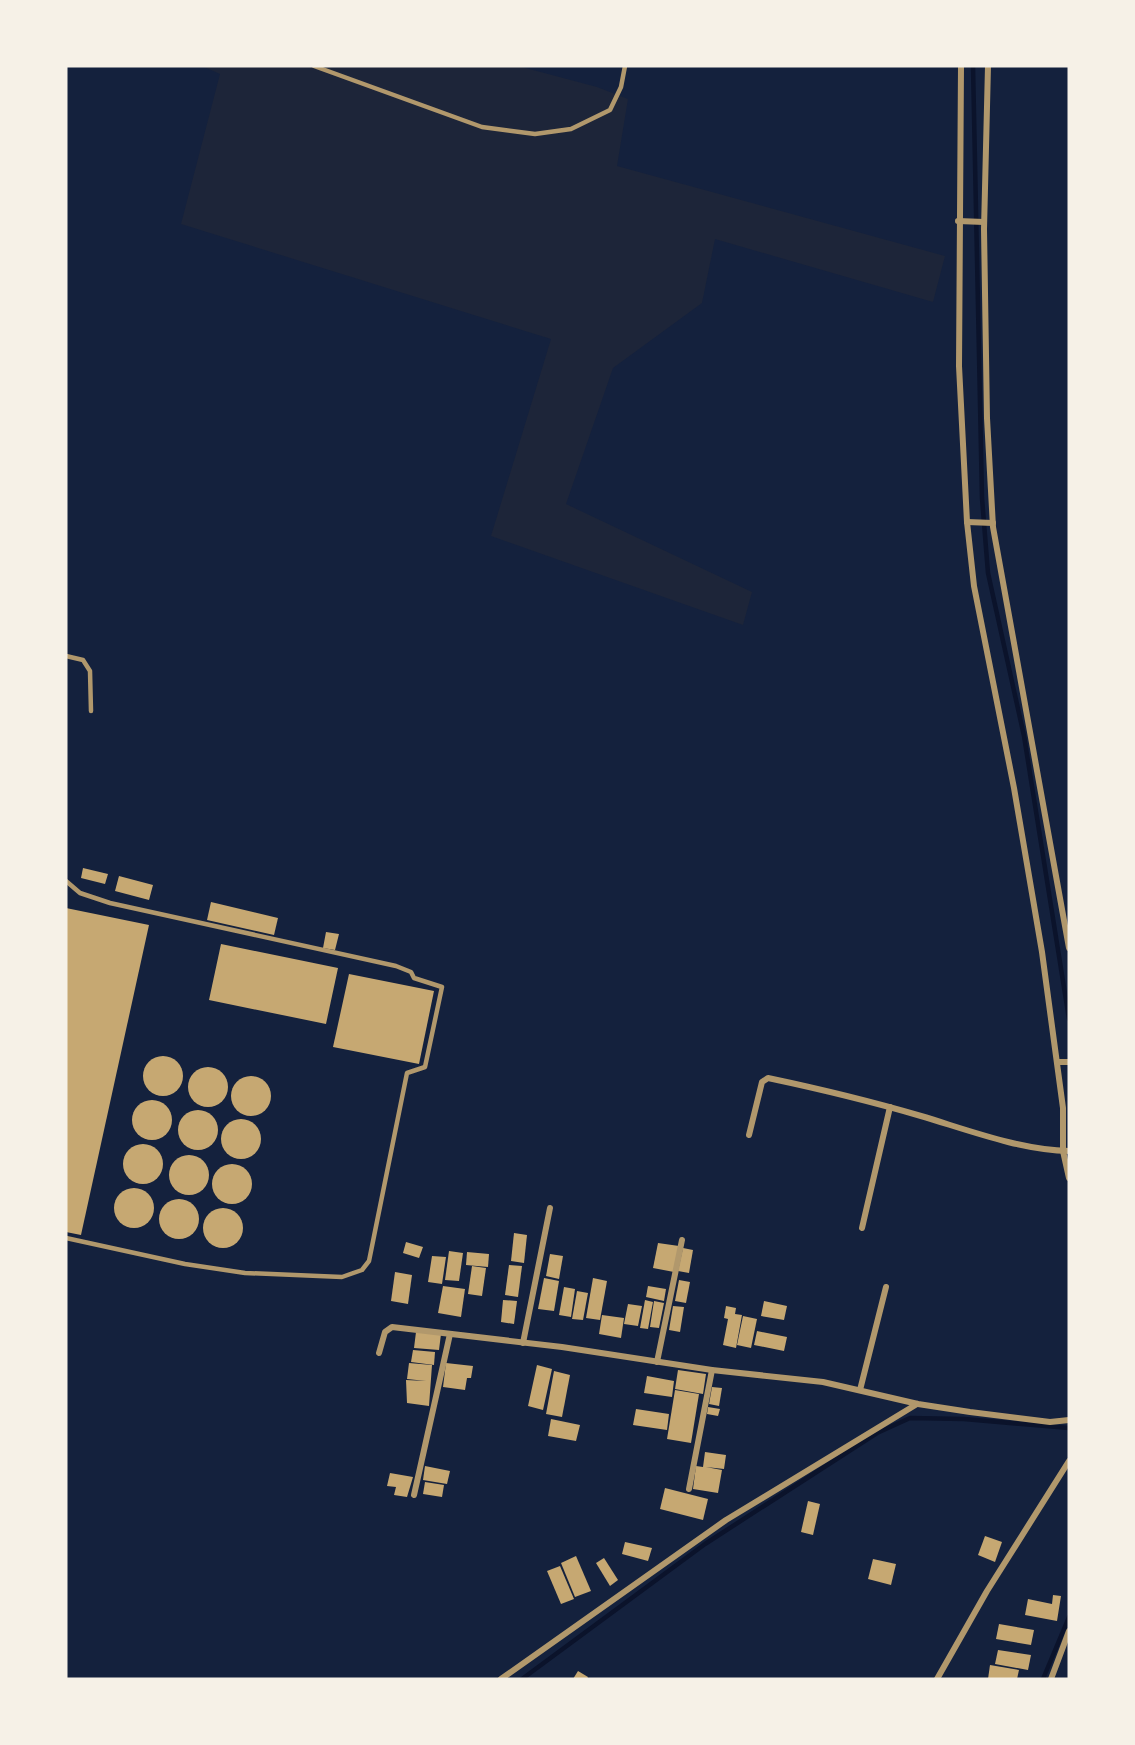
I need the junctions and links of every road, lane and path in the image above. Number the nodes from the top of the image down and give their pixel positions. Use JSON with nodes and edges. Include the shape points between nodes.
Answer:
{"nodes":[{"id":1,"x":314,"y":66,"type":"edge"},
{"id":2,"x":625,"y":66,"type":"edge"},
{"id":3,"x":960,"y":66,"type":"edge"},
{"id":4,"x":988,"y":66,"type":"edge"},
{"id":5,"x":960,"y":220,"type":"junction"},
{"id":6,"x":981,"y":222,"type":"junction"},
{"id":7,"x":970,"y":522,"type":"junction"},
{"id":8,"x":991,"y":522,"type":"junction"},
{"id":9,"x":66,"y":656,"type":"edge"},
{"id":10,"x":91,"y":711,"type":"dead end"},
{"id":11,"x":66,"y":881,"type":"edge"},
{"id":12,"x":1069,"y":948,"type":"edge"},
{"id":13,"x":1059,"y":1062,"type":"junction"},
{"id":14,"x":1069,"y":1062,"type":"edge"},
{"id":15,"x":890,"y":1107,"type":"junction"},
{"id":16,"x":749,"y":1135,"type":"dead end"},
{"id":17,"x":1066,"y":1151,"type":"edge"},
{"id":18,"x":1069,"y":1178,"type":"edge"},
{"id":19,"x":550,"y":1208,"type":"dead end"},
{"id":20,"x":862,"y":1228,"type":"dead end"},
{"id":21,"x":66,"y":1238,"type":"edge"},
{"id":22,"x":682,"y":1240,"type":"dead end"},
{"id":23,"x":886,"y":1287,"type":"dead end"},
{"id":24,"x":450,"y":1334,"type":"junction"},
{"id":25,"x":523,"y":1343,"type":"junction"},
{"id":26,"x":379,"y":1353,"type":"dead end"},
{"id":27,"x":657,"y":1362,"type":"junction"},
{"id":28,"x":712,"y":1370,"type":"junction"},
{"id":29,"x":860,"y":1390,"type":"junction"},
{"id":30,"x":918,"y":1404,"type":"junction"},
{"id":31,"x":1069,"y":1420,"type":"edge"},
{"id":32,"x":1069,"y":1461,"type":"edge"},
{"id":33,"x":689,"y":1489,"type":"dead end"},
{"id":34,"x":414,"y":1495,"type":"dead end"},
{"id":35,"x":1069,"y":1631,"type":"edge"},
{"id":36,"x":507,"y":1678,"type":"edge"},
{"id":37,"x":937,"y":1679,"type":"edge"},
{"id":38,"x":1051,"y":1679,"type":"edge"}],
"edges":[{"from":1,"to":2,"type":"lane","via":[[482,127],[535,134],[571,129],[610,110]]},
{"from":3,"to":5,"type":"street"},
{"from":4,"to":6,"type":"street"},
{"from":5,"to":6,"type":"street"},
{"from":5,"to":7,"type":"street","via":[[959,366]]},
{"from":6,"to":8,"type":"street"},
{"from":7,"to":8,"type":"street"},
{"from":7,"to":13,"type":"street","via":[[974,586],[1029,874]]},
{"from":8,"to":12,"type":"street"},
{"from":9,"to":10,"type":"lane","via":[[83,660],[90,671]]},
{"from":11,"to":21,"type":"lane","via":[[80,893],[110,903],[396,966],[411,972],[414,978],[442,987],[425,1066],[407,1073],[369,1260],[362,1270],[342,1277],[245,1273]]},
{"from":13,"to":14,"type":"street"},
{"from":13,"to":17,"type":"street"},
{"from":15,"to":16,"type":"street","via":[[768,1078],[762,1082]]},
{"from":15,"to":17,"type":"street","via":[[980,1133]]},
{"from":15,"to":20,"type":"street"},
{"from":17,"to":18,"type":"street"},
{"from":19,"to":25,"type":"street"},
{"from":22,"to":27,"type":"street"},
{"from":23,"to":29,"type":"street"},
{"from":24,"to":25,"type":"street"},
{"from":24,"to":26,"type":"street","via":[[390,1328]]},
{"from":24,"to":34,"type":"street"},
{"from":25,"to":27,"type":"street"},
{"from":27,"to":28,"type":"street"},
{"from":28,"to":29,"type":"street"},
{"from":28,"to":33,"type":"street"},
{"from":29,"to":30,"type":"street"},
{"from":30,"to":31,"type":"street","via":[[1050,1422]]},
{"from":30,"to":36,"type":"street","via":[[726,1520]]},
{"from":32,"to":37,"type":"street","via":[[987,1590]]},
{"from":35,"to":38,"type":"street"}]}
